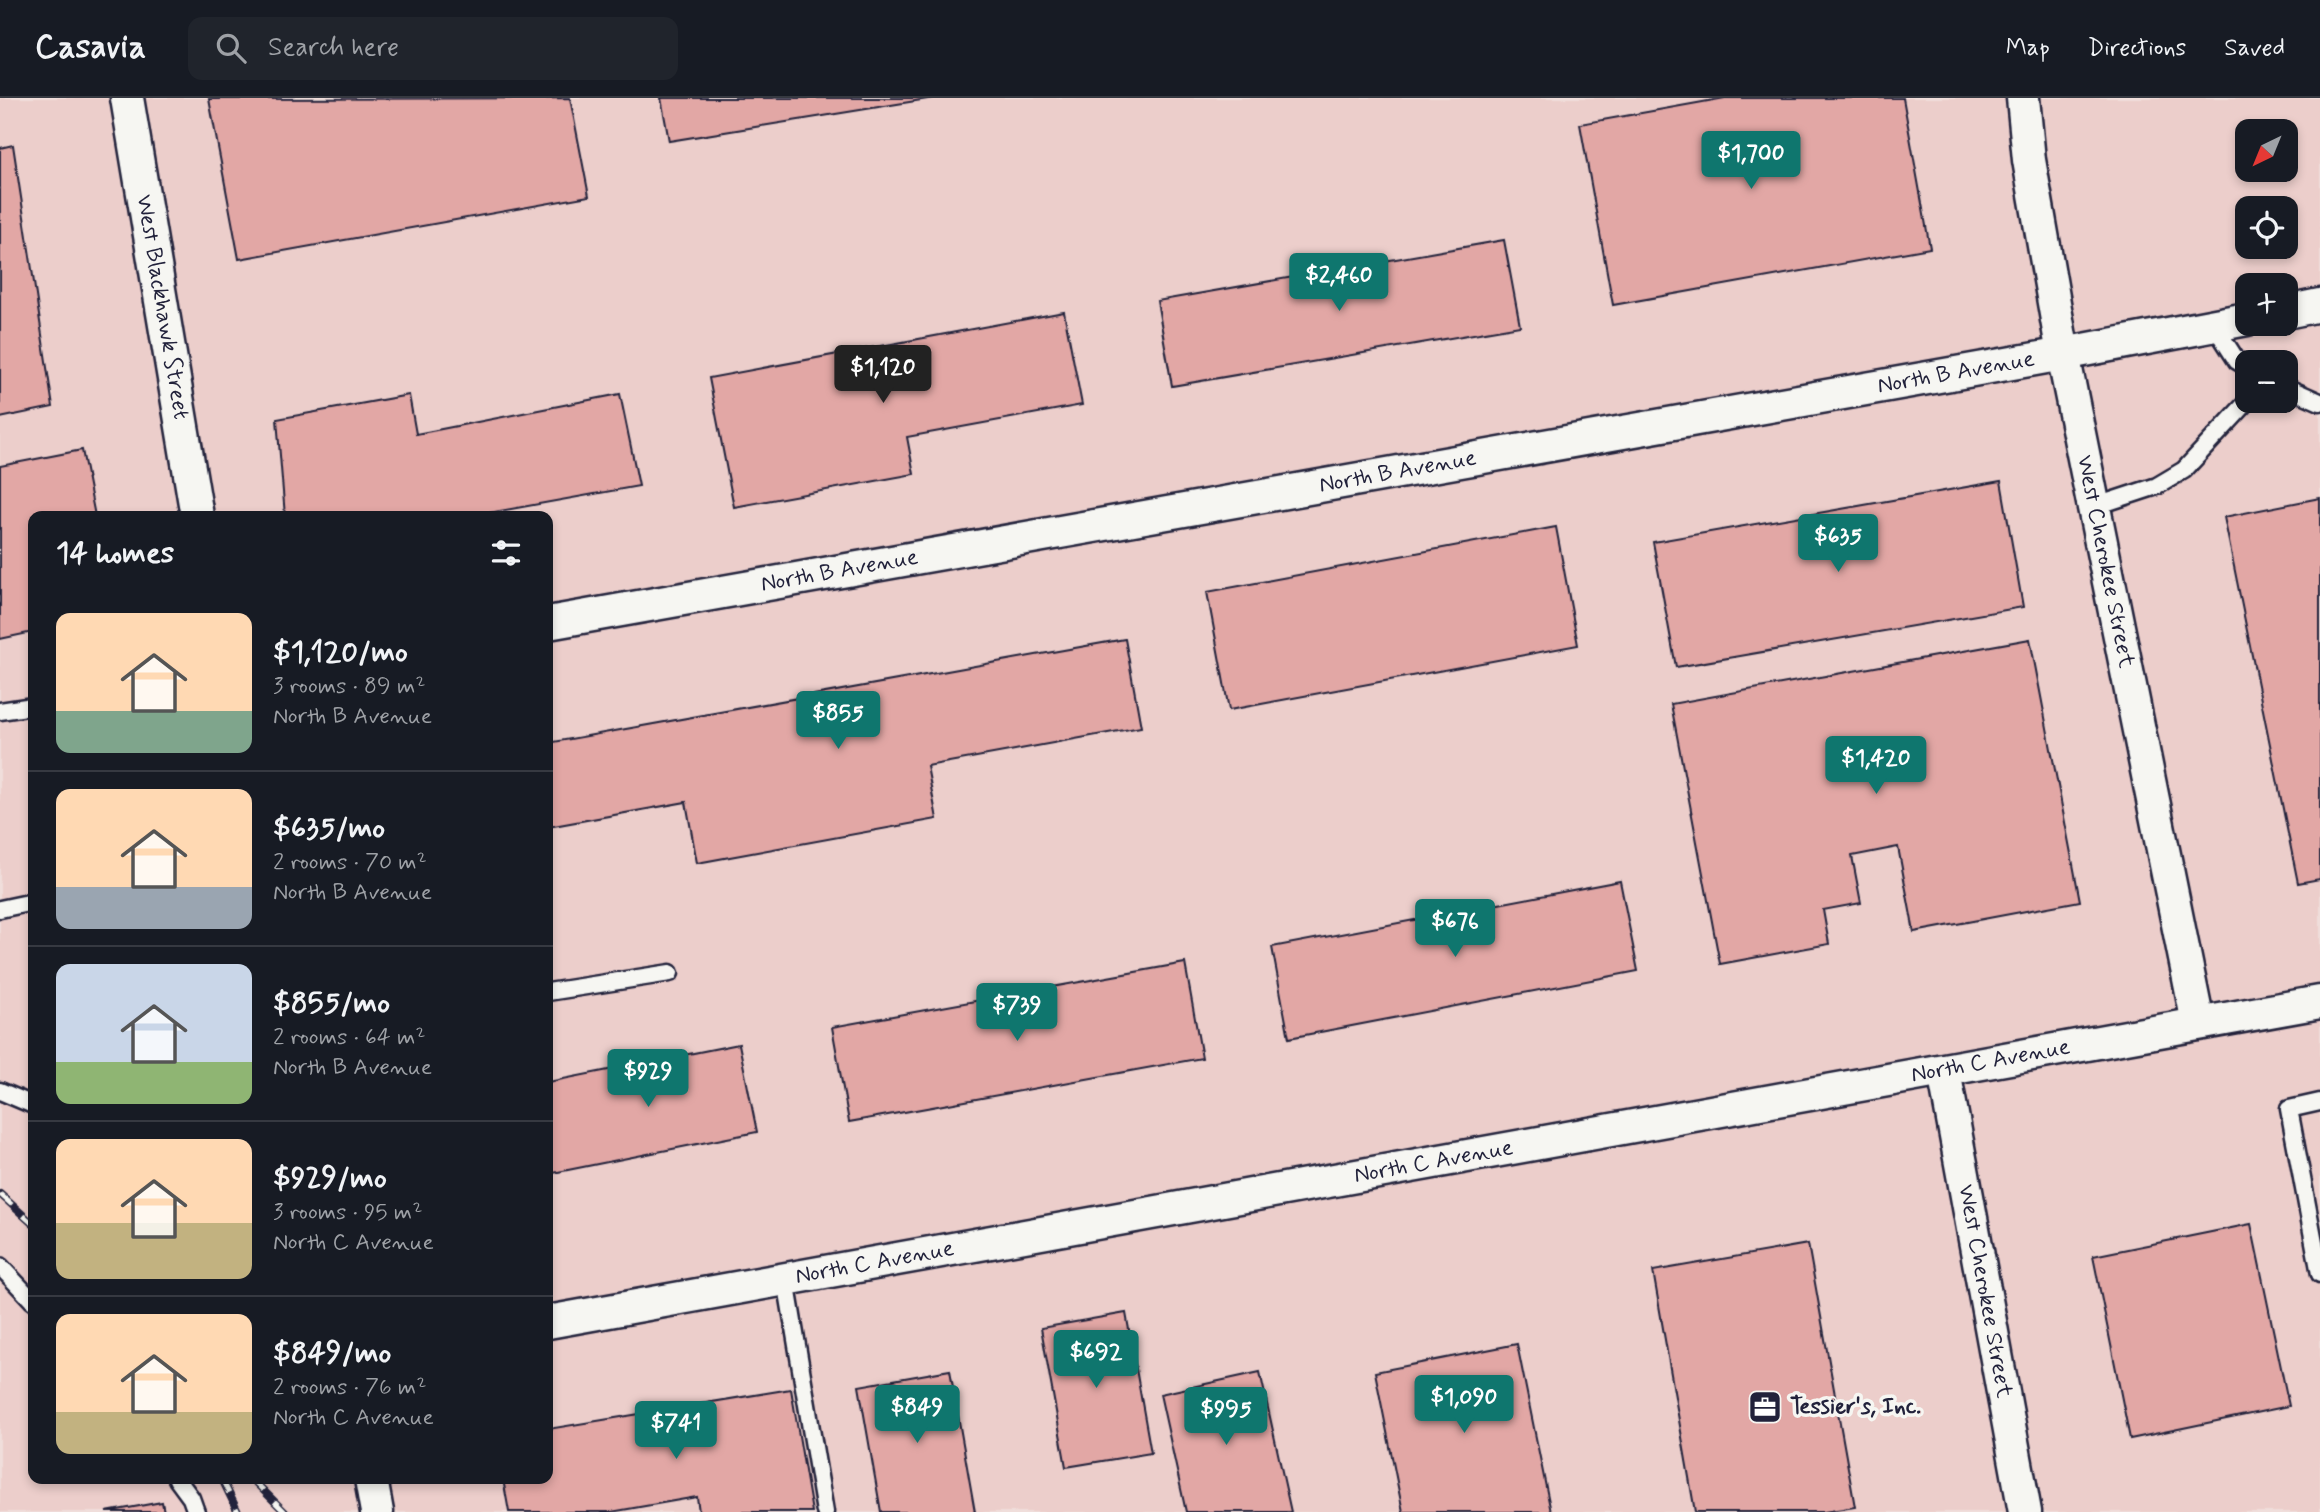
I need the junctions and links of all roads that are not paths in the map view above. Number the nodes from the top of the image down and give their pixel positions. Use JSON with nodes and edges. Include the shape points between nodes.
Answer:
{"nodes":[{"id":1,"x":127,"y":98,"type":"edge"},
{"id":2,"x":2023,"y":98,"type":"edge"},
{"id":3,"x":2320,"y":305,"type":"edge"},
{"id":4,"x":2298,"y":310,"type":"edge"},
{"id":5,"x":2235,"y":321,"type":"edge"},
{"id":6,"x":2214,"y":325,"type":"junction"},
{"id":7,"x":2063,"y":354,"type":"junction"},
{"id":8,"x":2235,"y":358,"type":"edge"},
{"id":9,"x":2298,"y":392,"type":"edge"},
{"id":10,"x":2320,"y":402,"type":"edge"},
{"id":11,"x":2238,"y":413,"type":"edge"},
{"id":12,"x":2094,"y":507,"type":"junction"},
{"id":13,"x":196,"y":511,"type":"edge"},
{"id":14,"x":553,"y":622,"type":"edge"},
{"id":15,"x":28,"y":707,"type":"edge"},
{"id":16,"x":0,"y":711,"type":"edge"},
{"id":17,"x":28,"y":903,"type":"edge"},
{"id":18,"x":0,"y":909,"type":"edge"},
{"id":19,"x":670,"y":973,"type":"dead end"},
{"id":20,"x":553,"y":991,"type":"edge"},
{"id":21,"x":2320,"y":1002,"type":"edge"},
{"id":22,"x":2198,"y":1023,"type":"junction"},
{"id":23,"x":1944,"y":1071,"type":"junction"},
{"id":24,"x":0,"y":1091,"type":"edge"},
{"id":25,"x":2320,"y":1102,"type":"edge"},
{"id":26,"x":28,"y":1103,"type":"edge"},
{"id":27,"x":0,"y":1266,"type":"edge"},
{"id":28,"x":2320,"y":1274,"type":"edge"},
{"id":29,"x":786,"y":1280,"type":"junction"},
{"id":30,"x":28,"y":1296,"type":"edge"},
{"id":31,"x":553,"y":1321,"type":"edge"},
{"id":32,"x":181,"y":1484,"type":"edge"},
{"id":33,"x":372,"y":1484,"type":"edge"},
{"id":34,"x":196,"y":1512,"type":"edge"},
{"id":35,"x":377,"y":1512,"type":"edge"},
{"id":36,"x":825,"y":1512,"type":"edge"},
{"id":37,"x":2025,"y":1512,"type":"edge"}],
"edges":[{"from":1,"to":13,"type":"street","name":"West Blackhawk Street"},
{"from":2,"to":7,"type":"street","name":"West Cherokee Street","via":[[2028,159]]},
{"from":3,"to":4,"type":"street"},
{"from":5,"to":6,"type":"street","name":"North B Avenue"},
{"from":6,"to":7,"type":"street","name":"North B Avenue"},
{"from":6,"to":8,"type":"lane"},
{"from":7,"to":12,"type":"street","name":"West Cherokee Street"},
{"from":7,"to":14,"type":"street","name":"North B Avenue"},
{"from":9,"to":10,"type":"lane"},
{"from":11,"to":12,"type":"lane","via":[[2184,470],[2157,486]]},
{"from":12,"to":22,"type":"street","name":"West Cherokee Street"},
{"from":15,"to":16,"type":"lane"},
{"from":17,"to":18,"type":"lane"},
{"from":19,"to":20,"type":"lane"},
{"from":21,"to":22,"type":"street","name":"North C Avenue"},
{"from":22,"to":23,"type":"street","name":"North C Avenue"},
{"from":23,"to":29,"type":"street","name":"North C Avenue"},
{"from":23,"to":37,"type":"street","name":"West Cherokee Street"},
{"from":24,"to":26,"type":"lane"},
{"from":25,"to":28,"type":"lane","via":[[2289,1109]]},
{"from":27,"to":30,"type":"lane"},
{"from":29,"to":31,"type":"street","name":"North C Avenue"},
{"from":29,"to":36,"type":"lane"},
{"from":32,"to":34,"type":"lane"},
{"from":33,"to":35,"type":"street"}]}
